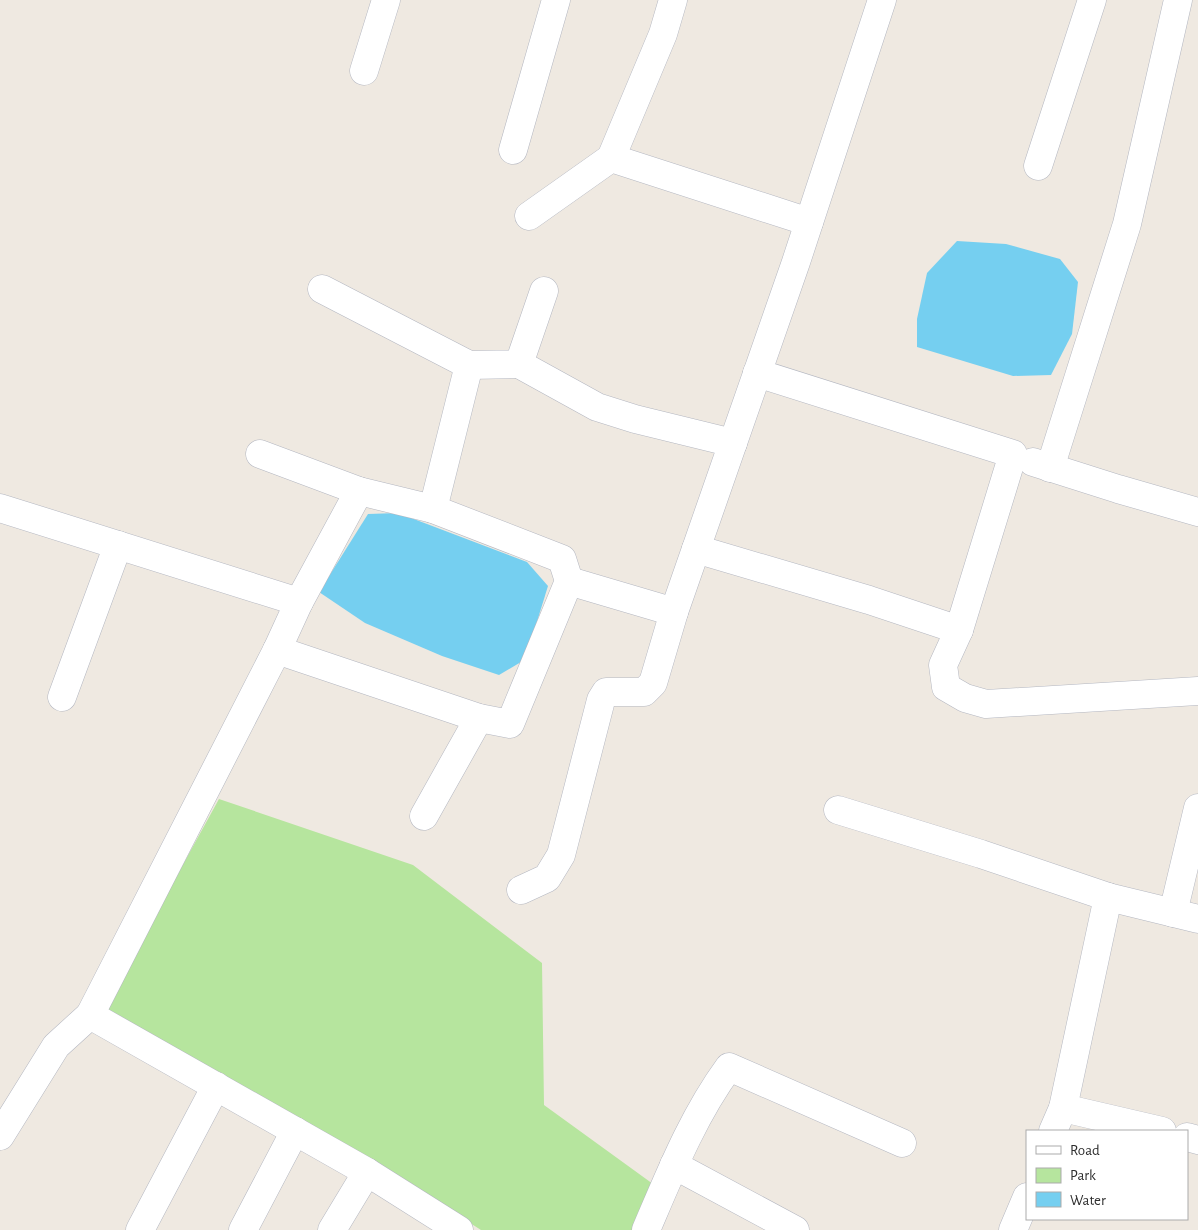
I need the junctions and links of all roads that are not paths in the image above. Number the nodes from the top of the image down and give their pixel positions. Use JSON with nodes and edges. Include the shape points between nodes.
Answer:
{"nodes":[{"id":1,"x":386,"y":0,"type":"edge"},
{"id":2,"x":556,"y":0,"type":"edge"},
{"id":3,"x":673,"y":0,"type":"edge"},
{"id":4,"x":882,"y":0,"type":"edge"},
{"id":5,"x":1092,"y":0,"type":"edge"},
{"id":6,"x":1178,"y":0,"type":"edge"},
{"id":7,"x":364,"y":70,"type":"dead end"},
{"id":8,"x":513,"y":150,"type":"dead end"},
{"id":9,"x":611,"y":158,"type":"junction"},
{"id":10,"x":1038,"y":166,"type":"dead end"},
{"id":11,"x":529,"y":216,"type":"dead end"},
{"id":12,"x":809,"y":222,"type":"junction"},
{"id":13,"x":322,"y":289,"type":"dead end"},
{"id":14,"x":544,"y":291,"type":"dead end"},
{"id":15,"x":519,"y":364,"type":"junction"},
{"id":16,"x":469,"y":365,"type":"junction"},
{"id":17,"x":757,"y":373,"type":"junction"},
{"id":18,"x":733,"y":443,"type":"junction"},
{"id":19,"x":260,"y":454,"type":"dead end"},
{"id":20,"x":1013,"y":454,"type":"junction"},
{"id":21,"x":1050,"y":468,"type":"junction"},
{"id":22,"x":359,"y":491,"type":"junction"},
{"id":23,"x":0,"y":508,"type":"edge"},
{"id":24,"x":433,"y":509,"type":"junction"},
{"id":25,"x":1198,"y":512,"type":"edge"},
{"id":26,"x":118,"y":546,"type":"junction"},
{"id":27,"x":696,"y":549,"type":"junction"},
{"id":28,"x":569,"y":581,"type":"junction"},
{"id":29,"x":299,"y":602,"type":"junction"},
{"id":30,"x":674,"y":612,"type":"junction"},
{"id":31,"x":959,"y":630,"type":"junction"},
{"id":32,"x":277,"y":650,"type":"junction"},
{"id":33,"x":1198,"y":691,"type":"edge"},
{"id":34,"x":62,"y":697,"type":"dead end"},
{"id":35,"x":479,"y":718,"type":"junction"},
{"id":36,"x":1198,"y":808,"type":"edge"},
{"id":37,"x":838,"y":810,"type":"dead end"},
{"id":38,"x":424,"y":816,"type":"dead end"},
{"id":39,"x":521,"y":890,"type":"dead end"},
{"id":40,"x":1108,"y":897,"type":"junction"},
{"id":41,"x":1186,"y":916,"type":"edge"},
{"id":42,"x":90,"y":1015,"type":"junction"},
{"id":43,"x":216,"y":1086,"type":"junction"},
{"id":44,"x":1058,"y":1119,"type":"edge"},
{"id":45,"x":1153,"y":1130,"type":"edge"},
{"id":46,"x":295,"y":1131,"type":"junction"},
{"id":47,"x":0,"y":1136,"type":"edge"},
{"id":48,"x":902,"y":1143,"type":"dead end"},
{"id":49,"x":674,"y":1165,"type":"junction"},
{"id":50,"x":367,"y":1172,"type":"junction"},
{"id":51,"x":1026,"y":1199,"type":"edge"},
{"id":52,"x":140,"y":1230,"type":"edge"},
{"id":53,"x":243,"y":1230,"type":"edge"},
{"id":54,"x":332,"y":1230,"type":"edge"},
{"id":55,"x":459,"y":1230,"type":"edge"},
{"id":56,"x":646,"y":1230,"type":"edge"},
{"id":57,"x":796,"y":1230,"type":"edge"},
{"id":58,"x":1013,"y":1230,"type":"edge"}],
"edges":[{"from":1,"to":7,"type":"street"},
{"from":2,"to":8,"type":"street"},
{"from":3,"to":9,"type":"street","via":[[663,34]]},
{"from":4,"to":12,"type":"street"},
{"from":5,"to":10,"type":"street"},
{"from":6,"to":21,"type":"street","via":[[1127,224]]},
{"from":9,"to":11,"type":"street"},
{"from":9,"to":12,"type":"street"},
{"from":12,"to":17,"type":"street"},
{"from":13,"to":16,"type":"street"},
{"from":14,"to":15,"type":"street"},
{"from":15,"to":16,"type":"street"},
{"from":15,"to":18,"type":"street","via":[[598,407]]},
{"from":16,"to":24,"type":"street"},
{"from":17,"to":18,"type":"street"},
{"from":17,"to":20,"type":"street"},
{"from":18,"to":27,"type":"street"},
{"from":19,"to":22,"type":"street"},
{"from":20,"to":21,"type":"street"},
{"from":20,"to":31,"type":"street"},
{"from":21,"to":25,"type":"street"},
{"from":22,"to":24,"type":"street"},
{"from":22,"to":29,"type":"street"},
{"from":23,"to":26,"type":"street"},
{"from":24,"to":28,"type":"street","via":[[562,559]]},
{"from":26,"to":29,"type":"street"},
{"from":26,"to":34,"type":"street"},
{"from":27,"to":30,"type":"street"},
{"from":27,"to":31,"type":"street"},
{"from":28,"to":30,"type":"street"},
{"from":28,"to":35,"type":"street","via":[[510,724]]},
{"from":29,"to":32,"type":"street"},
{"from":30,"to":39,"type":"street","via":[[653,684],[644,692],[606,692],[601,700],[561,855],[547,878]]},
{"from":31,"to":33,"type":"street","via":[[944,665],[946,686],[964,698],[986,704]]},
{"from":32,"to":35,"type":"street"},
{"from":32,"to":42,"type":"street"},
{"from":35,"to":38,"type":"street"},
{"from":36,"to":41,"type":"street"},
{"from":37,"to":40,"type":"street"},
{"from":40,"to":41,"type":"street"},
{"from":40,"to":44,"type":"street"},
{"from":42,"to":43,"type":"street"},
{"from":42,"to":47,"type":"street","via":[[56,1046]]},
{"from":43,"to":46,"type":"street"},
{"from":43,"to":52,"type":"street"},
{"from":44,"to":45,"type":"street"},
{"from":46,"to":50,"type":"street"},
{"from":46,"to":53,"type":"street"},
{"from":48,"to":49,"type":"street","via":[[729,1068],[711,1092]]},
{"from":49,"to":56,"type":"street"},
{"from":49,"to":57,"type":"street"},
{"from":50,"to":54,"type":"street"},
{"from":50,"to":55,"type":"street"},
{"from":51,"to":58,"type":"street"}]}
